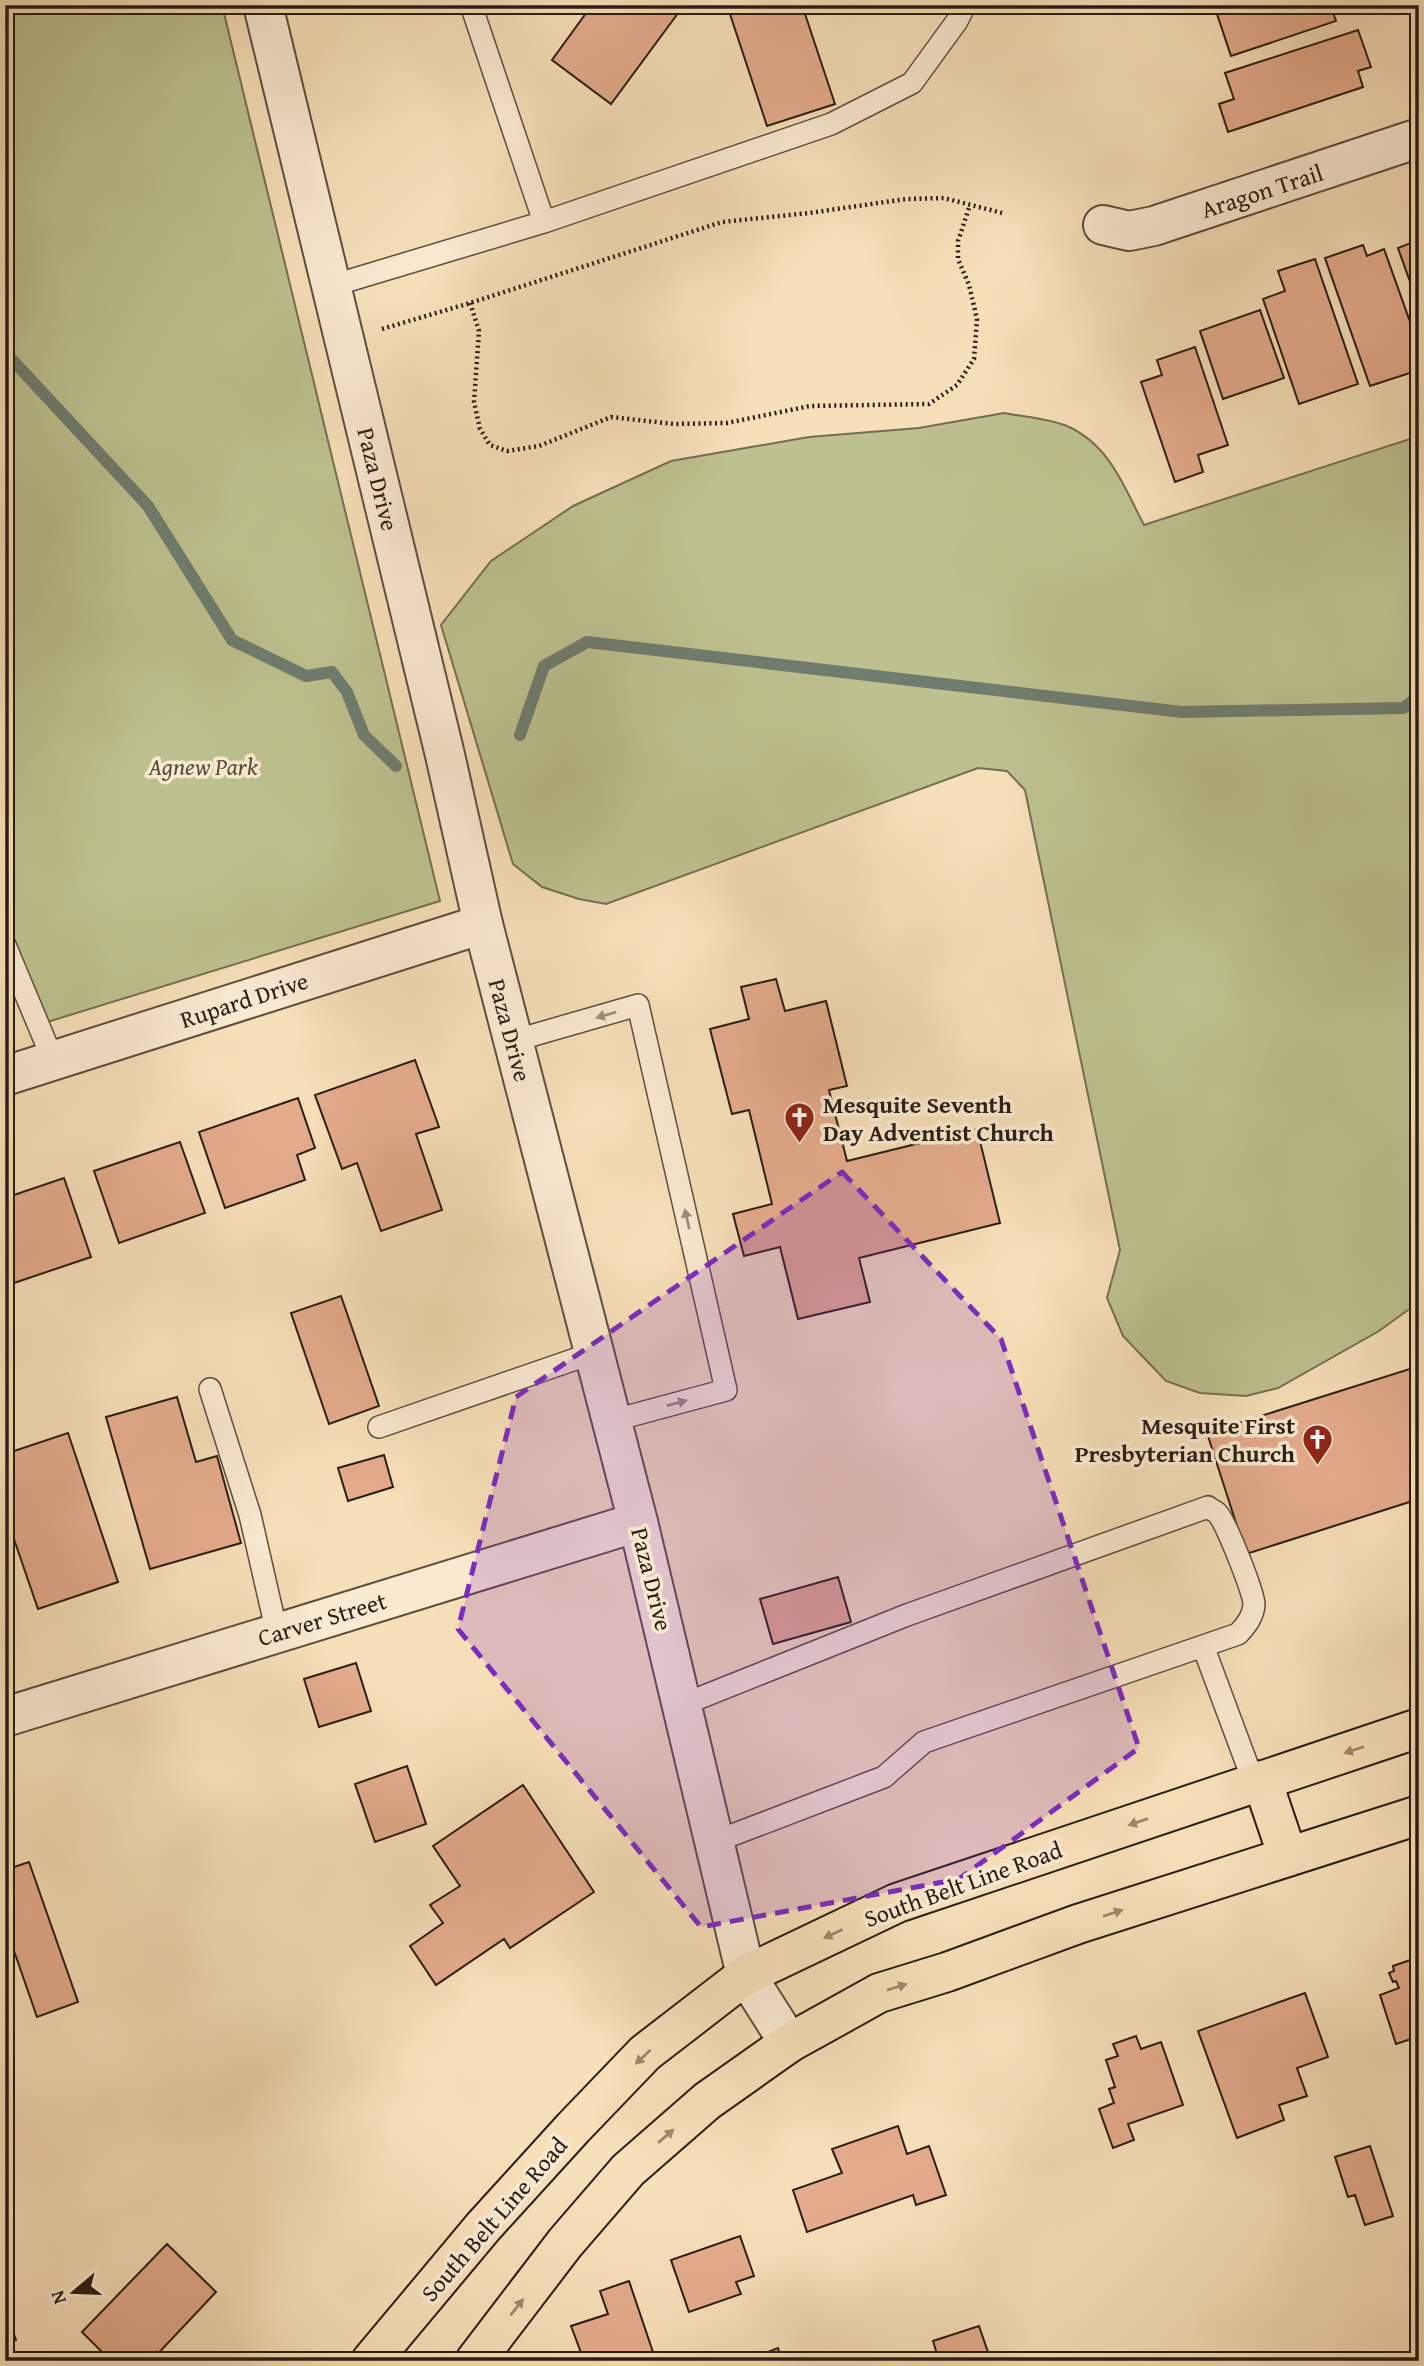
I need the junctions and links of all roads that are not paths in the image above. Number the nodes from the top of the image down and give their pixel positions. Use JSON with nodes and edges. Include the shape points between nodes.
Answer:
{"nodes":[{"id":1,"x":263,"y":5,"type":"edge"},
{"id":2,"x":471,"y":5,"type":"edge"},
{"id":3,"x":964,"y":5,"type":"edge"},
{"id":4,"x":1419,"y":138,"type":"edge"},
{"id":5,"x":544,"y":222,"type":"junction"},
{"id":6,"x":1103,"y":225,"type":"dead end"},
{"id":7,"x":331,"y":286,"type":"junction"},
{"id":8,"x":483,"y":925,"type":"junction"},
{"id":9,"x":5,"y":945,"type":"edge"},
{"id":10,"x":513,"y":1041,"type":"junction"},
{"id":11,"x":52,"y":1060,"type":"junction"},
{"id":12,"x":5,"y":1076,"type":"edge"},
{"id":13,"x":593,"y":1353,"type":"junction"},
{"id":14,"x":210,"y":1389,"type":"dead end"},
{"id":15,"x":611,"y":1421,"type":"junction"},
{"id":16,"x":379,"y":1427,"type":"dead end"},
{"id":17,"x":638,"y":1522,"type":"junction"},
{"id":18,"x":277,"y":1633,"type":"junction"},
{"id":19,"x":1203,"y":1646,"type":"junction"},
{"id":20,"x":682,"y":1705,"type":"junction"},
{"id":21,"x":5,"y":1717,"type":"edge"},
{"id":22,"x":1419,"y":1728,"type":"edge"},
{"id":23,"x":1258,"y":1782,"type":"junction"},
{"id":24,"x":1419,"y":1815,"type":"edge"},
{"id":25,"x":714,"y":1842,"type":"junction"},
{"id":26,"x":1288,"y":1857,"type":"junction"},
{"id":27,"x":747,"y":1975,"type":"junction"},
{"id":28,"x":789,"y":2043,"type":"junction"},
{"id":29,"x":371,"y":2361,"type":"edge"},
{"id":30,"x":475,"y":2361,"type":"edge"}],
"edges":[{"from":1,"to":7,"type":"street","name":"Paza Drive"},
{"from":2,"to":5,"type":"lane"},
{"from":3,"to":5,"type":"lane","via":[[957,22],[912,83],[831,124]]},
{"from":4,"to":6,"type":"street","name":"Aragon Trail","via":[[1154,226],[1129,231]]},
{"from":5,"to":7,"type":"lane"},
{"from":7,"to":8,"type":"street","name":"Paza Drive"},
{"from":8,"to":10,"type":"street","name":"Paza Drive"},
{"from":8,"to":11,"type":"street","name":"Rupard Drive"},
{"from":9,"to":11,"type":"lane"},
{"from":10,"to":13,"type":"street","name":"Paza Drive"},
{"from":15,"to":10,"type":"lane","one_way":true,"via":[[726,1390],[638,1006]]},
{"from":11,"to":12,"type":"street","name":"Rupard Drive"},
{"from":13,"to":15,"type":"street","name":"Paza Drive"},
{"from":13,"to":16,"type":"lane"},
{"from":14,"to":18,"type":"lane","via":[[250,1515]]},
{"from":15,"to":17,"type":"street","name":"Paza Drive"},
{"from":17,"to":18,"type":"street","name":"Carver Street"},
{"from":17,"to":20,"type":"street","name":"Paza Drive"},
{"from":18,"to":21,"type":"street","name":"Carver Street"},
{"from":19,"to":20,"type":"lane","via":[[1238,1634],[1249,1623],[1254,1605],[1224,1525],[1208,1507],[906,1615]]},
{"from":19,"to":23,"type":"lane"},
{"from":19,"to":25,"type":"lane","via":[[924,1742],[884,1777]]},
{"from":20,"to":25,"type":"street","name":"Paza Drive"},
{"from":22,"to":23,"type":"main road","name":"South Belt Line Road","one_way":true},
{"from":23,"to":26,"type":"main road"},
{"from":23,"to":27,"type":"main road","name":"South Belt Line Road","one_way":true,"via":[[897,1903]]},
{"from":24,"to":26,"type":"main road"},
{"from":25,"to":27,"type":"street","name":"Paza Drive"},
{"from":28,"to":26,"type":"main road","one_way":true,"via":[[879,1993]]},
{"from":27,"to":28,"type":"street","name":"Paza Drive"},
{"from":27,"to":29,"type":"main road","name":"South Belt Line Road","one_way":true,"via":[[645,2053],[483,2227]]},
{"from":30,"to":28,"type":"main road","one_way":true,"via":[[628,2170],[707,2101]]}]}
